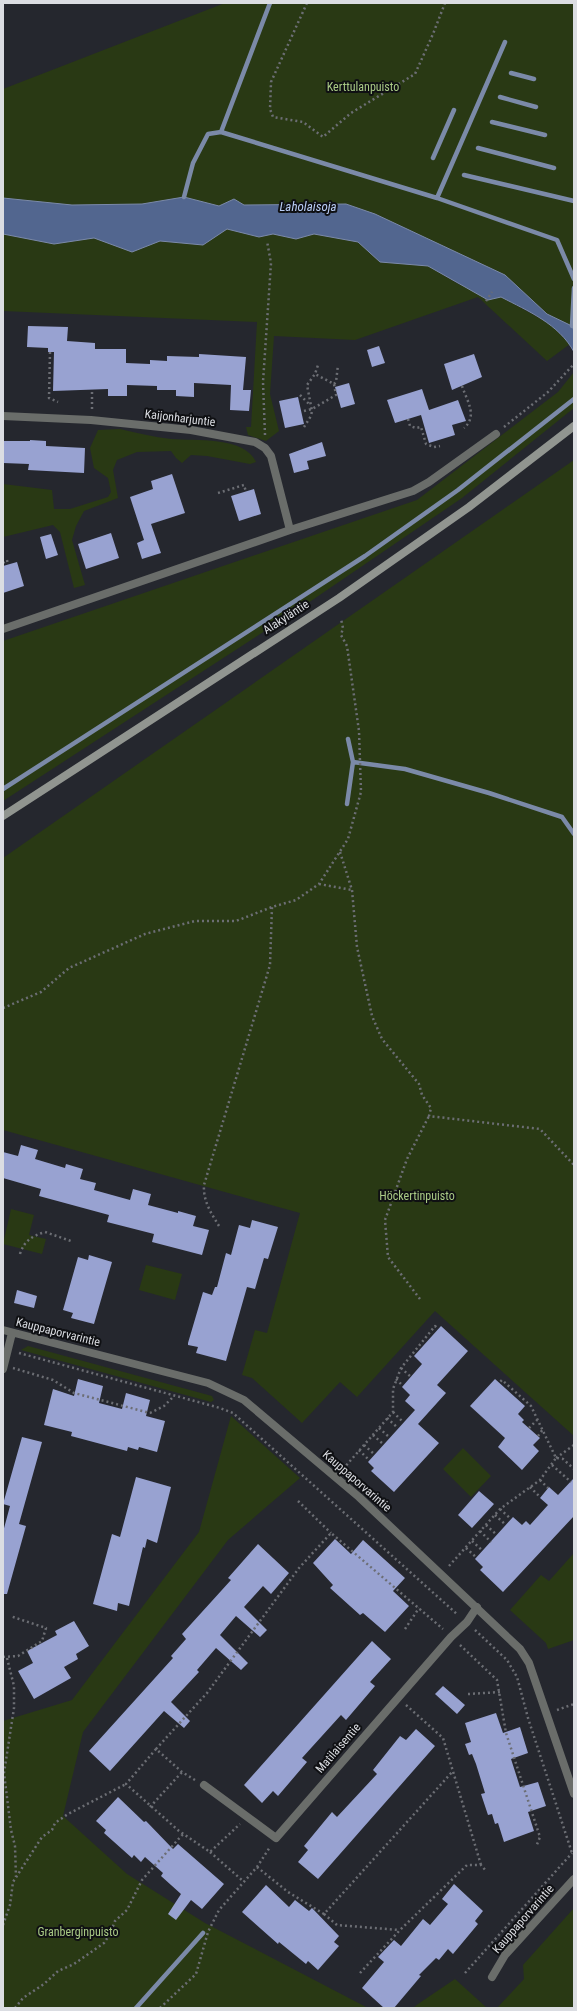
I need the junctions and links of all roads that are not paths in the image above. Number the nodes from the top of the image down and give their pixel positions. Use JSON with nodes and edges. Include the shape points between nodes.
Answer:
{"nodes":[{"id":1,"x":3,"y":416,"type":"edge"},
{"id":2,"x":574,"y":426,"type":"edge"},
{"id":3,"x":496,"y":434,"type":"road end"},
{"id":4,"x":290,"y":530,"type":"junction"},
{"id":5,"x":3,"y":629,"type":"edge"},
{"id":6,"x":3,"y":816,"type":"edge"},
{"id":7,"x":3,"y":1330,"type":"edge"},
{"id":8,"x":12,"y":1333,"type":"junction"},
{"id":9,"x":3,"y":1367,"type":"edge"},
{"id":10,"x":477,"y":1607,"type":"junction"},
{"id":11,"x":204,"y":1785,"type":"road end"},
{"id":12,"x":574,"y":1794,"type":"edge"},
{"id":13,"x":574,"y":1879,"type":"edge"},
{"id":14,"x":492,"y":1977,"type":"dead end"}],
"edges":[{"from":1,"to":4,"type":"street","name":"Kaijonharjuntie","via":[[91,420],[206,433],[255,442],[265,448],[270,456]]},
{"from":2,"to":6,"type":"main road","name":"Alakyläntie","via":[[339,598]]},
{"from":3,"to":4,"type":"street","via":[[413,491]]},
{"from":4,"to":5,"type":"street"},
{"from":7,"to":8,"type":"street","name":"Kauppaporvarintie"},
{"from":8,"to":9,"type":"street"},
{"from":8,"to":10,"type":"street","name":"Kauppaporvarintie","via":[[208,1383],[244,1400],[336,1477]]},
{"from":10,"to":11,"type":"street","name":"Matilaisentie","via":[[467,1622],[451,1637],[276,1838]]},
{"from":10,"to":12,"type":"street","name":"Kauppaporvarintie","via":[[520,1649],[530,1663]]},
{"from":13,"to":14,"type":"street","name":"Kauppaporvarintie","via":[[505,1955]]}]}
